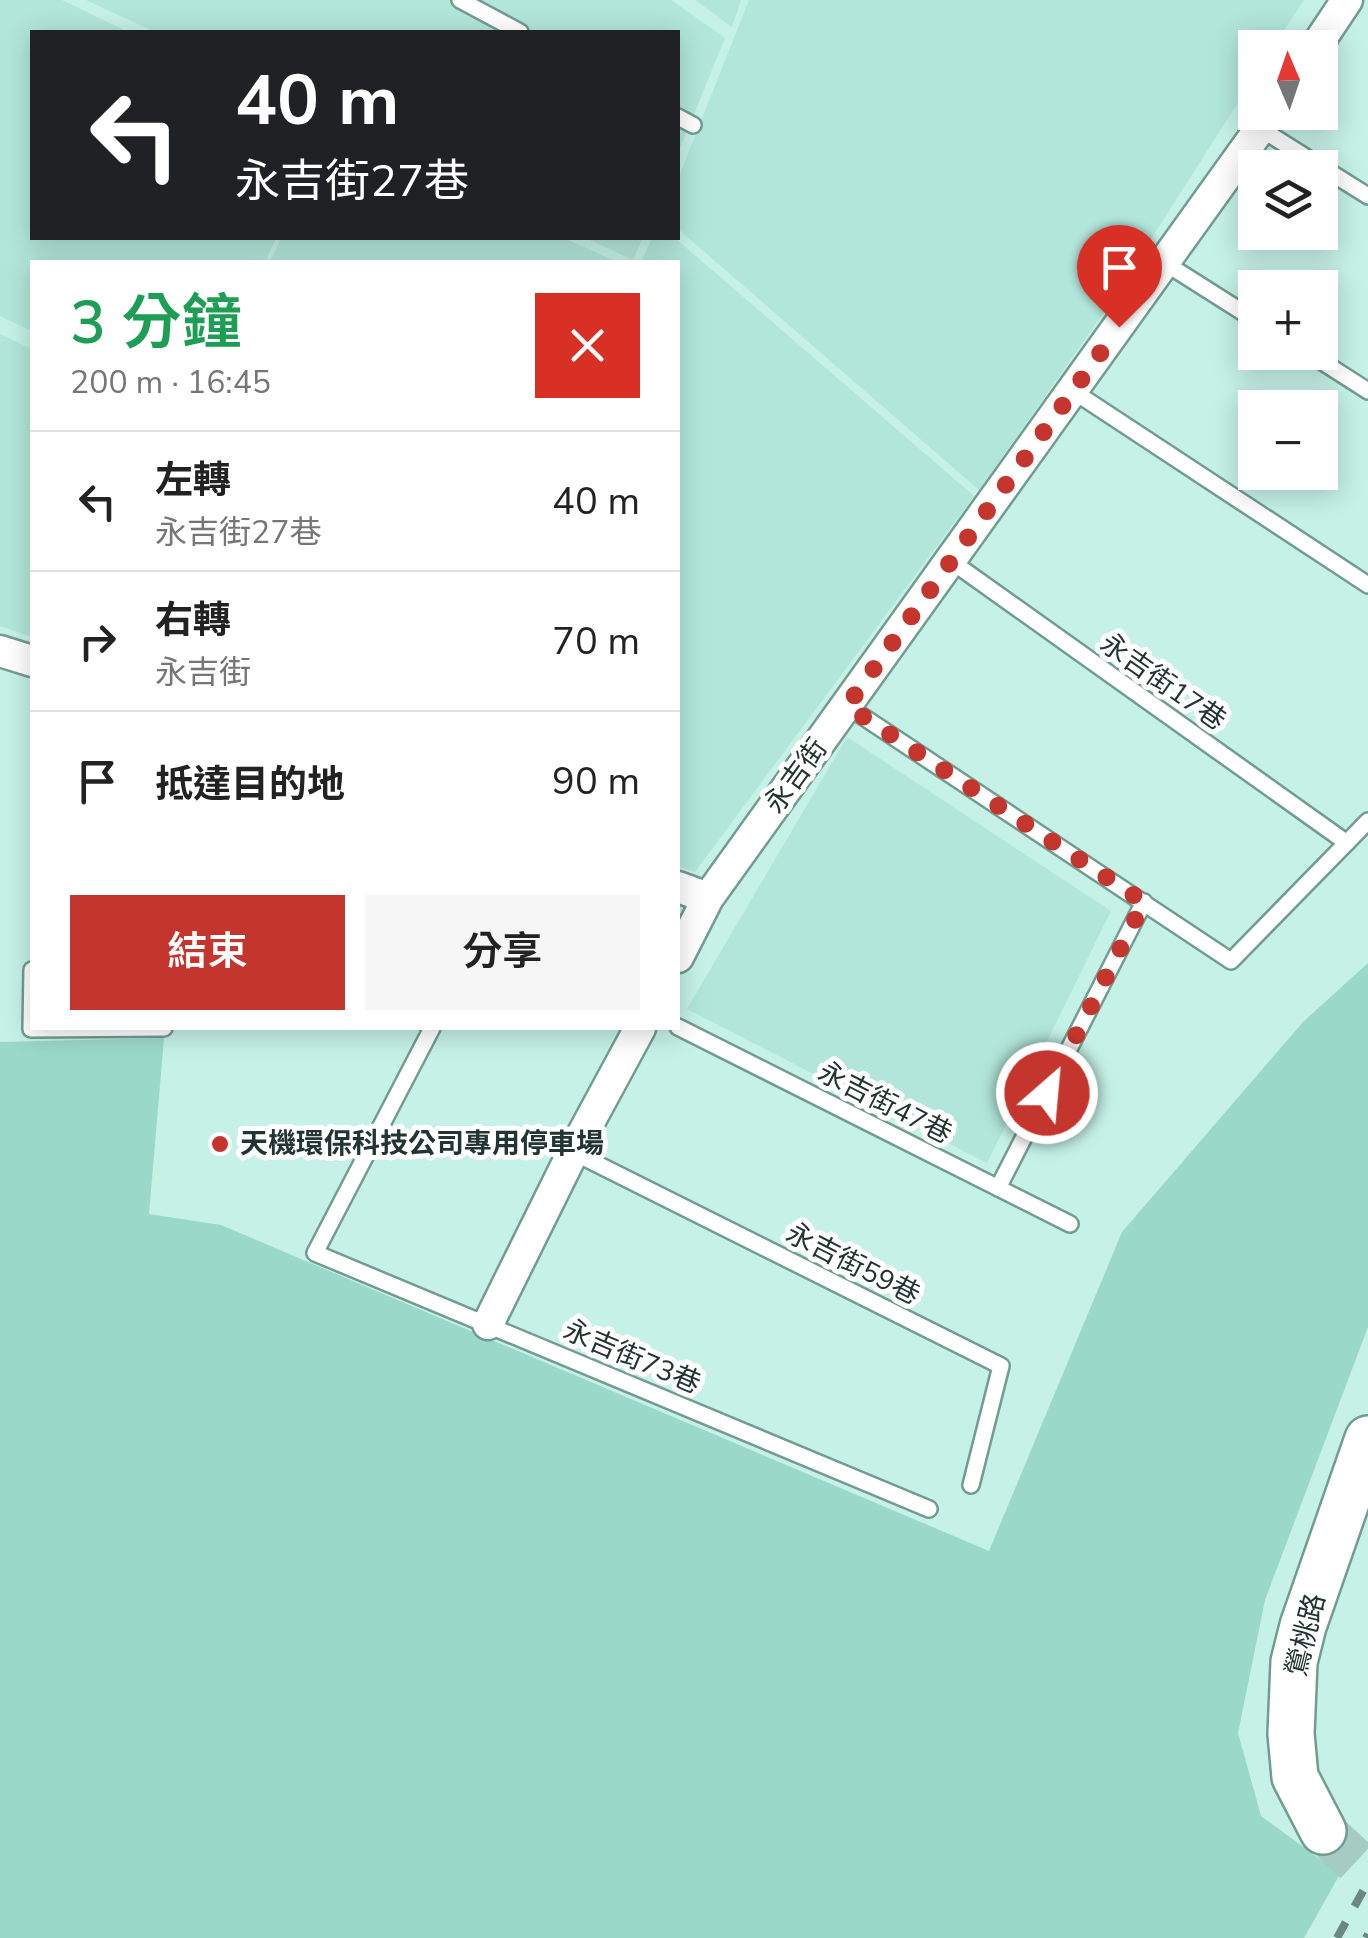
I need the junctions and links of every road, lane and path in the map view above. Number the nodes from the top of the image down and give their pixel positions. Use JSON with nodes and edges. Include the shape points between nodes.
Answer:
{"nodes":[{"id":1,"x":460,"y":0,"type":"edge"},
{"id":2,"x":1347,"y":0,"type":"edge"},
{"id":3,"x":516,"y":30,"type":"edge"},
{"id":4,"x":1327,"y":30,"type":"edge"},
{"id":5,"x":680,"y":118,"type":"edge"},
{"id":6,"x":693,"y":126,"type":"dead end"},
{"id":7,"x":1260,"y":130,"type":"edge"},
{"id":8,"x":1278,"y":130,"type":"edge"},
{"id":9,"x":1368,"y":196,"type":"edge"},
{"id":10,"x":1165,"y":263,"type":"junction"},
{"id":11,"x":1238,"y":309,"type":"edge"},
{"id":12,"x":1335,"y":370,"type":"edge"},
{"id":13,"x":1073,"y":391,"type":"junction"},
{"id":14,"x":1368,"y":391,"type":"edge"},
{"id":15,"x":950,"y":561,"type":"junction"},
{"id":16,"x":1368,"y":584,"type":"edge"},
{"id":17,"x":0,"y":651,"type":"edge"},
{"id":18,"x":30,"y":660,"type":"edge"},
{"id":19,"x":847,"y":706,"type":"junction"},
{"id":20,"x":1368,"y":821,"type":"edge"},
{"id":21,"x":1347,"y":843,"type":"junction"},
{"id":22,"x":680,"y":888,"type":"edge"},
{"id":23,"x":708,"y":898,"type":"junction"},
{"id":24,"x":1144,"y":902,"type":"junction"},
{"id":25,"x":680,"y":952,"type":"edge"},
{"id":26,"x":680,"y":1029,"type":"edge"},
{"id":27,"x":431,"y":1030,"type":"edge"},
{"id":28,"x":639,"y":1030,"type":"edge"},
{"id":29,"x":574,"y":1152,"type":"junction"},
{"id":30,"x":998,"y":1188,"type":"junction"},
{"id":31,"x":1070,"y":1224,"type":"dead end"},
{"id":32,"x":488,"y":1324,"type":"junction"},
{"id":33,"x":1368,"y":1440,"type":"edge"},
{"id":34,"x":971,"y":1485,"type":"dead end"},
{"id":35,"x":929,"y":1509,"type":"dead end"},
{"id":36,"x":1323,"y":1832,"type":"tunnel mouth"}],
"edges":[{"from":1,"to":3,"type":"lane"},
{"from":2,"to":4,"type":"street"},
{"from":5,"to":6,"type":"lane"},
{"from":7,"to":10,"type":"street","name":"永吉街"},
{"from":8,"to":9,"type":"lane"},
{"from":10,"to":11,"type":"lane"},
{"from":10,"to":13,"type":"street","name":"永吉街"},
{"from":12,"to":14,"type":"lane"},
{"from":13,"to":15,"type":"street","name":"永吉街"},
{"from":13,"to":16,"type":"lane"},
{"from":15,"to":19,"type":"street","name":"永吉街"},
{"from":15,"to":21,"type":"lane","name":"永吉街17巷"},
{"from":17,"to":18,"type":"street"},
{"from":19,"to":23,"type":"street","name":"永吉街"},
{"from":19,"to":24,"type":"lane"},
{"from":20,"to":21,"type":"lane"},
{"from":21,"to":24,"type":"lane","via":[[1231,961]]},
{"from":22,"to":23,"type":"street"},
{"from":23,"to":25,"type":"street","name":"永吉街"},
{"from":24,"to":30,"type":"lane"},
{"from":26,"to":30,"type":"lane","name":"永吉街47巷"},
{"from":27,"to":32,"type":"lane","name":"永吉街73巷","via":[[315,1253]]},
{"from":28,"to":29,"type":"street"},
{"from":29,"to":32,"type":"street"},
{"from":29,"to":34,"type":"lane","name":"永吉街59巷","via":[[1001,1366]]},
{"from":30,"to":31,"type":"lane","name":"永吉街47巷"},
{"from":32,"to":35,"type":"lane","name":"永吉街73巷"},
{"from":33,"to":36,"type":"main road","name":"鶯桃路","via":[[1294,1662],[1295,1778]]}]}
